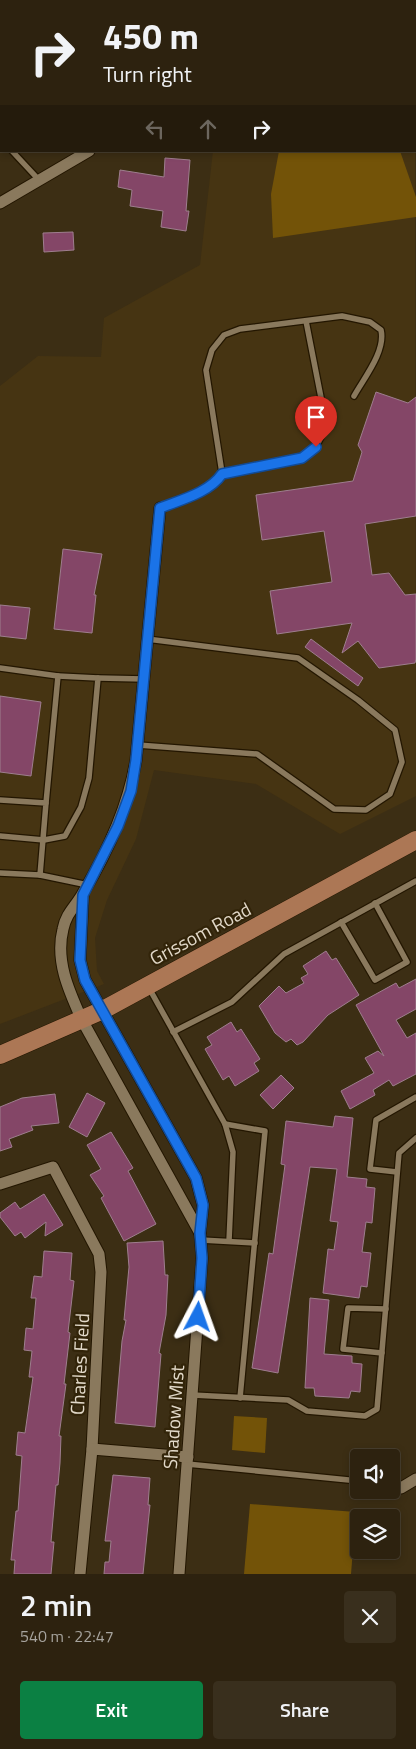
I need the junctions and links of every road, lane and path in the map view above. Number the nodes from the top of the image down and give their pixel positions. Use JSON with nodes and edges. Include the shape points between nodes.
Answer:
{"nodes":[{"id":1,"x":13,"y":152,"type":"edge"},
{"id":2,"x":87,"y":152,"type":"edge"},
{"id":3,"x":39,"y":180,"type":"junction"},
{"id":4,"x":0,"y":203,"type":"edge"},
{"id":5,"x":306,"y":320,"type":"junction"},
{"id":6,"x":354,"y":396,"type":"dead end"},
{"id":7,"x":222,"y":474,"type":"junction"},
{"id":8,"x":160,"y":508,"type":"joint"},
{"id":9,"x":148,"y":639,"type":"junction"},
{"id":10,"x":0,"y":668,"type":"edge"},
{"id":11,"x":58,"y":676,"type":"junction"},
{"id":12,"x":98,"y":678,"type":"junction"},
{"id":13,"x":144,"y":679,"type":"junction"},
{"id":14,"x":138,"y":744,"type":"junction"},
{"id":15,"x":0,"y":800,"type":"edge"},
{"id":16,"x":46,"y":803,"type":"junction"},
{"id":17,"x":0,"y":836,"type":"edge"},
{"id":18,"x":44,"y":840,"type":"junction"},
{"id":19,"x":416,"y":840,"type":"edge"},
{"id":20,"x":0,"y":873,"type":"edge"},
{"id":21,"x":40,"y":875,"type":"junction"},
{"id":22,"x":416,"y":881,"type":"edge"},
{"id":23,"x":85,"y":890,"type":"junction"},
{"id":24,"x":375,"y":903,"type":"junction"},
{"id":25,"x":341,"y":922,"type":"junction"},
{"id":26,"x":148,"y":986,"type":"junction"},
{"id":27,"x":103,"y":1010,"type":"junction"},
{"id":28,"x":82,"y":1020,"type":"junction"},
{"id":29,"x":173,"y":1032,"type":"junction"},
{"id":30,"x":0,"y":1054,"type":"edge"},
{"id":31,"x":416,"y":1098,"type":"edge"},
{"id":32,"x":224,"y":1124,"type":"junction"},
{"id":33,"x":416,"y":1138,"type":"edge"},
{"id":34,"x":397,"y":1172,"type":"junction"},
{"id":35,"x":0,"y":1184,"type":"edge"},
{"id":36,"x":200,"y":1236,"type":"junction"},
{"id":37,"x":229,"y":1241,"type":"junction"},
{"id":38,"x":255,"y":1243,"type":"junction"},
{"id":39,"x":386,"y":1309,"type":"junction"},
{"id":40,"x":382,"y":1353,"type":"junction"},
{"id":41,"x":192,"y":1395,"type":"junction"},
{"id":42,"x":240,"y":1398,"type":"junction"},
{"id":43,"x":92,"y":1449,"type":"junction"},
{"id":44,"x":188,"y":1460,"type":"junction"},
{"id":45,"x":416,"y":1479,"type":"edge"},
{"id":46,"x":350,"y":1480,"type":"edge"},
{"id":47,"x":400,"y":1488,"type":"dead end"},
{"id":48,"x":80,"y":1574,"type":"edge"},
{"id":49,"x":179,"y":1574,"type":"edge"}],
"edges":[{"from":1,"to":3,"type":"lane"},
{"from":2,"to":3,"type":"street"},
{"from":3,"to":4,"type":"street"},
{"from":5,"to":6,"type":"lane","via":[[342,316],[370,322],[381,330],[374,362]]},
{"from":5,"to":7,"type":"lane","via":[[240,329],[224,335],[212,350],[206,370]]},
{"from":5,"to":7,"type":"lane","via":[[324,413],[323,433],[316,447],[302,458]]},
{"from":7,"to":8,"type":"lane","via":[[196,494]]},
{"from":8,"to":9,"type":"street","name":"Shadow Mist"},
{"from":9,"to":13,"type":"street","name":"Shadow Mist"},
{"from":9,"to":14,"type":"lane","via":[[298,658],[395,730],[402,762],[390,794],[366,810],[334,809],[257,754]]},
{"from":10,"to":11,"type":"lane"},
{"from":11,"to":12,"type":"lane"},
{"from":11,"to":16,"type":"lane"},
{"from":12,"to":13,"type":"lane"},
{"from":12,"to":18,"type":"lane","via":[[89,778],[81,808],[65,836]]},
{"from":13,"to":14,"type":"street","name":"Shadow Mist"},
{"from":14,"to":23,"type":"street","name":"Shadow Mist","via":[[131,791],[118,826]]},
{"from":15,"to":16,"type":"lane"},
{"from":16,"to":18,"type":"lane"},
{"from":17,"to":18,"type":"lane"},
{"from":18,"to":21,"type":"lane"},
{"from":19,"to":26,"type":"main road","name":"Grissom Road"},
{"from":20,"to":21,"type":"lane"},
{"from":21,"to":23,"type":"lane"},
{"from":22,"to":24,"type":"lane"},
{"from":23,"to":27,"type":"street","name":"Shadow Mist","via":[[80,960],[85,980]]},
{"from":23,"to":28,"type":"street","name":"Shadow Mist","via":[[66,915],[61,960],[66,984]]},
{"from":24,"to":25,"type":"lane"},
{"from":24,"to":25,"type":"lane","via":[[408,962],[375,980]]},
{"from":25,"to":29,"type":"lane","via":[[284,954],[232,1002]]},
{"from":26,"to":27,"type":"main road","name":"Grissom Road"},
{"from":26,"to":29,"type":"lane"},
{"from":27,"to":28,"type":"main road","name":"Grissom Road"},
{"from":27,"to":36,"type":"street","name":"Shadow Mist","via":[[196,1178],[203,1205]]},
{"from":28,"to":30,"type":"main road","name":"Grissom Road"},
{"from":28,"to":36,"type":"street","name":"Shadow Mist"},
{"from":29,"to":32,"type":"lane"},
{"from":31,"to":34,"type":"lane","via":[[376,1120],[370,1169]]},
{"from":32,"to":37,"type":"lane","via":[[233,1152]]},
{"from":32,"to":38,"type":"lane","via":[[265,1130]]},
{"from":33,"to":34,"type":"lane","via":[[399,1154]]},
{"from":34,"to":39,"type":"lane"},
{"from":35,"to":43,"type":"street","name":"Charles Field","via":[[52,1167],[99,1254],[102,1272]]},
{"from":36,"to":37,"type":"lane"},
{"from":36,"to":41,"type":"street","name":"Shadow Mist","via":[[202,1258]]},
{"from":37,"to":38,"type":"lane"},
{"from":38,"to":42,"type":"lane"},
{"from":39,"to":40,"type":"lane"},
{"from":39,"to":40,"type":"lane","via":[[348,1308],[343,1349]]},
{"from":40,"to":42,"type":"lane","via":[[377,1409],[365,1416],[307,1411],[288,1400]]},
{"from":41,"to":42,"type":"lane"},
{"from":41,"to":44,"type":"street","name":"Shadow Mist"},
{"from":43,"to":44,"type":"street"},
{"from":43,"to":48,"type":"street","name":"Charles Field"},
{"from":44,"to":46,"type":"lane"},
{"from":44,"to":49,"type":"street","name":"Shadow Mist"},
{"from":45,"to":47,"type":"street"}]}
